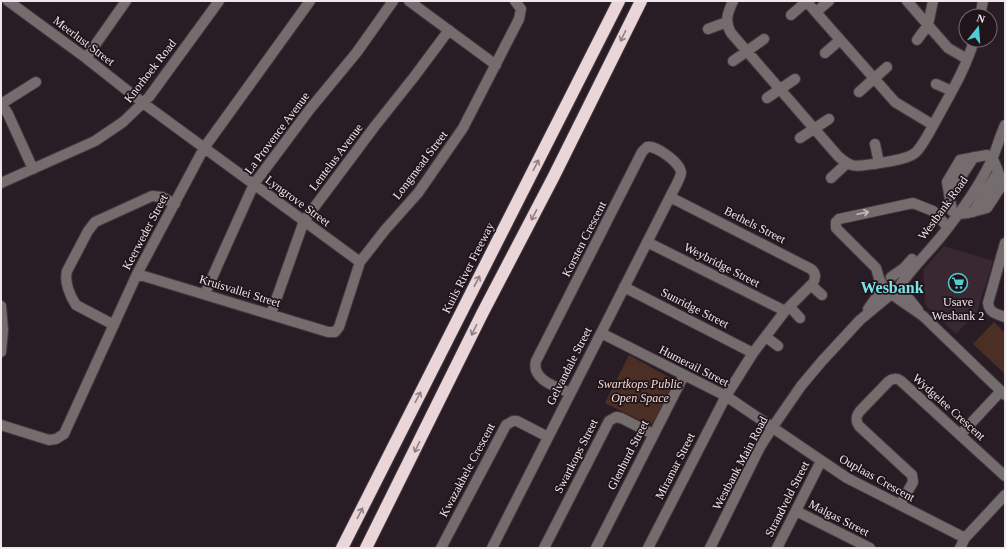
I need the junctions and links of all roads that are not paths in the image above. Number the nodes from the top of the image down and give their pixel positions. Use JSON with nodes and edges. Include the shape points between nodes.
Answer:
{"nodes":[{"id":1,"x":8,"y":1,"type":"edge"},
{"id":2,"x":219,"y":1,"type":"edge"},
{"id":3,"x":310,"y":1,"type":"edge"},
{"id":4,"x":393,"y":1,"type":"edge"},
{"id":5,"x":409,"y":1,"type":"edge"},
{"id":6,"x":619,"y":1,"type":"edge"},
{"id":7,"x":641,"y":1,"type":"edge"},
{"id":8,"x":734,"y":1,"type":"edge"},
{"id":9,"x":806,"y":1,"type":"edge"},
{"id":10,"x":829,"y":1,"type":"edge"},
{"id":11,"x":907,"y":1,"type":"edge"},
{"id":12,"x":933,"y":1,"type":"edge"},
{"id":13,"x":121,"y":3,"type":"edge"},
{"id":14,"x":518,"y":5,"type":"edge"},
{"id":15,"x":816,"y":12,"type":"junction"},
{"id":16,"x":791,"y":15,"type":"dead end"},
{"id":17,"x":727,"y":22,"type":"junction"},
{"id":18,"x":928,"y":25,"type":"junction"},
{"id":19,"x":708,"y":29,"type":"dead end"},
{"id":20,"x":449,"y":30,"type":"junction"},
{"id":21,"x":764,"y":39,"type":"dead end"},
{"id":22,"x":840,"y":40,"type":"junction"},
{"id":23,"x":917,"y":40,"type":"dead end"},
{"id":24,"x":971,"y":48,"type":"edge"},
{"id":25,"x":746,"y":50,"type":"junction"},
{"id":26,"x":825,"y":53,"type":"dead end"},
{"id":27,"x":86,"y":58,"type":"junction"},
{"id":28,"x":967,"y":59,"type":"junction"},
{"id":29,"x":733,"y":61,"type":"dead end"},
{"id":30,"x":496,"y":65,"type":"junction"},
{"id":31,"x":886,"y":67,"type":"dead end"},
{"id":32,"x":873,"y":78,"type":"junction"},
{"id":33,"x":795,"y":79,"type":"dead end"},
{"id":34,"x":36,"y":82,"type":"dead end"},
{"id":35,"x":936,"y":84,"type":"dead end"},
{"id":36,"x":780,"y":89,"type":"junction"},
{"id":37,"x":952,"y":91,"type":"junction"},
{"id":38,"x":859,"y":92,"type":"dead end"},
{"id":39,"x":767,"y":98,"type":"dead end"},
{"id":40,"x":143,"y":103,"type":"junction"},
{"id":41,"x":1,"y":104,"type":"edge"},
{"id":42,"x":829,"y":118,"type":"dead end"},
{"id":43,"x":933,"y":125,"type":"junction"},
{"id":44,"x":1005,"y":125,"type":"edge"},
{"id":45,"x":815,"y":128,"type":"junction"},
{"id":46,"x":800,"y":138,"type":"dead end"},
{"id":47,"x":1001,"y":138,"type":"edge"},
{"id":48,"x":875,"y":144,"type":"dead end"},
{"id":49,"x":204,"y":148,"type":"junction"},
{"id":50,"x":990,"y":156,"type":"junction"},
{"id":51,"x":879,"y":163,"type":"junction"},
{"id":52,"x":846,"y":164,"type":"junction"},
{"id":53,"x":33,"y":169,"type":"junction"},
{"id":54,"x":831,"y":178,"type":"dead end"},
{"id":55,"x":1,"y":183,"type":"edge"},
{"id":56,"x":254,"y":184,"type":"junction"},
{"id":57,"x":670,"y":196,"type":"junction"},
{"id":58,"x":175,"y":204,"type":"junction"},
{"id":59,"x":955,"y":212,"type":"junction"},
{"id":60,"x":304,"y":221,"type":"junction"},
{"id":61,"x":944,"y":223,"type":"junction"},
{"id":62,"x":647,"y":242,"type":"junction"},
{"id":63,"x":1005,"y":244,"type":"edge"},
{"id":64,"x":360,"y":262,"type":"junction"},
{"id":65,"x":1002,"y":268,"type":"edge"},
{"id":66,"x":137,"y":274,"type":"junction"},
{"id":67,"x":811,"y":285,"type":"junction"},
{"id":68,"x":624,"y":287,"type":"junction"},
{"id":69,"x":891,"y":290,"type":"junction"},
{"id":70,"x":205,"y":294,"type":"junction"},
{"id":71,"x":822,"y":295,"type":"dead end"},
{"id":72,"x":1,"y":306,"type":"edge"},
{"id":73,"x":787,"y":309,"type":"junction"},
{"id":74,"x":271,"y":314,"type":"junction"},
{"id":75,"x":1005,"y":317,"type":"edge"},
{"id":76,"x":800,"y":318,"type":"dead end"},
{"id":77,"x":114,"y":325,"type":"junction"},
{"id":78,"x":334,"y":332,"type":"joint"},
{"id":79,"x":601,"y":333,"type":"junction"},
{"id":80,"x":766,"y":337,"type":"junction"},
{"id":81,"x":778,"y":346,"type":"dead end"},
{"id":82,"x":1,"y":352,"type":"edge"},
{"id":83,"x":753,"y":353,"type":"junction"},
{"id":84,"x":684,"y":375,"type":"junction"},
{"id":85,"x":570,"y":393,"type":"junction"},
{"id":86,"x":1003,"y":393,"type":"edge"},
{"id":87,"x":726,"y":396,"type":"junction"},
{"id":88,"x":1,"y":425,"type":"edge"},
{"id":89,"x":772,"y":428,"type":"junction"},
{"id":90,"x":653,"y":434,"type":"junction"},
{"id":91,"x":960,"y":435,"type":"junction"},
{"id":92,"x":548,"y":437,"type":"junction"},
{"id":93,"x":821,"y":461,"type":"junction"},
{"id":94,"x":1005,"y":476,"type":"edge"},
{"id":95,"x":1005,"y":495,"type":"edge"},
{"id":96,"x":900,"y":506,"type":"junction"},
{"id":97,"x":796,"y":510,"type":"junction"},
{"id":98,"x":964,"y":538,"type":"junction"},
{"id":99,"x":342,"y":548,"type":"edge"},
{"id":100,"x":366,"y":548,"type":"edge"},
{"id":101,"x":441,"y":548,"type":"edge"},
{"id":102,"x":492,"y":548,"type":"edge"},
{"id":103,"x":544,"y":548,"type":"edge"},
{"id":104,"x":596,"y":548,"type":"edge"},
{"id":105,"x":648,"y":548,"type":"edge"},
{"id":106,"x":710,"y":548,"type":"edge"},
{"id":107,"x":776,"y":548,"type":"edge"},
{"id":108,"x":870,"y":548,"type":"edge"},
{"id":109,"x":960,"y":548,"type":"edge"}],
"edges":[{"from":1,"to":27,"type":"street","name":"Meerlust Street"},
{"from":2,"to":40,"type":"street","name":"Knorhoek Road"},
{"from":3,"to":49,"type":"street","name":"Keerweder Street"},
{"from":4,"to":56,"type":"street","name":"La Provence Avenue","via":[[357,52]]},
{"from":5,"to":20,"type":"street"},
{"from":99,"to":6,"type":"highway","name":"Kuils River Freeway","one_way":true},
{"from":7,"to":100,"type":"highway","one_way":true},
{"from":8,"to":17,"type":"street"},
{"from":9,"to":15,"type":"street"},
{"from":9,"to":16,"type":"street"},
{"from":10,"to":15,"type":"street"},
{"from":11,"to":18,"type":"street"},
{"from":12,"to":18,"type":"street"},
{"from":13,"to":27,"type":"street"},
{"from":14,"to":30,"type":"street","name":"Longmead Street","via":[[519,19]]},
{"from":15,"to":22,"type":"street"},
{"from":17,"to":19,"type":"street"},
{"from":17,"to":25,"type":"street","via":[[731,33]]},
{"from":18,"to":23,"type":"street"},
{"from":18,"to":28,"type":"street","via":[[948,48]]},
{"from":20,"to":30,"type":"street"},
{"from":20,"to":60,"type":"street","name":"Lentelus Avenue"},
{"from":21,"to":25,"type":"street"},
{"from":22,"to":26,"type":"street"},
{"from":22,"to":32,"type":"street"},
{"from":24,"to":28,"type":"street"},
{"from":25,"to":29,"type":"street"},
{"from":25,"to":36,"type":"street"},
{"from":27,"to":40,"type":"street","name":"Meerlust Street"},
{"from":28,"to":37,"type":"street"},
{"from":30,"to":64,"type":"street","name":"Longmead Street","via":[[455,140],[418,193]]},
{"from":31,"to":32,"type":"street"},
{"from":32,"to":38,"type":"street"},
{"from":32,"to":43,"type":"street","via":[[894,102]]},
{"from":33,"to":36,"type":"street"},
{"from":34,"to":41,"type":"street"},
{"from":35,"to":37,"type":"street"},
{"from":36,"to":39,"type":"street"},
{"from":36,"to":45,"type":"street"},
{"from":37,"to":43,"type":"street"},
{"from":40,"to":49,"type":"street","name":"Lyngrove Street"},
{"from":40,"to":53,"type":"street","name":"Knorhoek Road","via":[[124,122],[100,138]]},
{"from":41,"to":53,"type":"street"},
{"from":42,"to":45,"type":"street"},
{"from":43,"to":51,"type":"street","via":[[913,154]]},
{"from":44,"to":47,"type":"street","name":"Westbank Road"},
{"from":45,"to":46,"type":"street"},
{"from":45,"to":52,"type":"street"},
{"from":47,"to":50,"type":"street","name":"Westbank Road"},
{"from":48,"to":51,"type":"street"},
{"from":49,"to":56,"type":"street","name":"Lyngrove Street"},
{"from":49,"to":58,"type":"street","name":"Keerweder Street"},
{"from":50,"to":59,"type":"street","name":"Westbank Road","via":[[976,185]]},
{"from":50,"to":59,"type":"street","via":[[970,158],[949,192]]},
{"from":50,"to":59,"type":"street","via":[[999,175],[976,211]]},
{"from":51,"to":52,"type":"street","via":[[854,166]]},
{"from":52,"to":54,"type":"street"},
{"from":53,"to":55,"type":"street","name":"Knorhoek Road"},
{"from":56,"to":60,"type":"street","name":"Lyngrove Street"},
{"from":56,"to":70,"type":"street","name":"La Provence Avenue"},
{"from":57,"to":62,"type":"street","name":"Gelvandale Street"},
{"from":57,"to":67,"type":"street","name":"Bethels Street","via":[[811,269],[815,274]]},
{"from":57,"to":85,"type":"street","name":"Korsten Crescent","via":[[680,176],[680,168],[658,149],[647,147],[642,152],[535,365],[536,373],[541,378]]},
{"from":58,"to":66,"type":"street","name":"Keerweder Street"},
{"from":58,"to":77,"type":"street","via":[[162,197],[152,196],[95,222],[67,271],[68,287],[76,305]]},
{"from":59,"to":61,"type":"street","name":"Westbank Road"},
{"from":59,"to":69,"type":"street","name":"Westbank Road"},
{"from":60,"to":64,"type":"street","name":"Lyngrove Street"},
{"from":60,"to":74,"type":"street","name":"Lentelus Avenue"},
{"from":61,"to":69,"type":"street","name":"Westbank Road","via":[[904,268],[884,280]]},
{"from":69,"to":61,"type":"street","one_way":true,"via":[[879,278],[876,268],[836,228],[836,222],[839,219],[913,203],[933,211]]},
{"from":62,"to":68,"type":"street","name":"Gelvandale Street"},
{"from":62,"to":73,"type":"street","name":"Weybridge Street"},
{"from":63,"to":65,"type":"street"},
{"from":64,"to":78,"type":"street","name":"Longmead Street","via":[[339,327]]},
{"from":65,"to":75,"type":"street","via":[[988,300],[988,306],[994,313]]},
{"from":66,"to":70,"type":"street","name":"Kruisvallei Street"},
{"from":66,"to":77,"type":"street","name":"Keerweder Street"},
{"from":67,"to":71,"type":"street"},
{"from":67,"to":73,"type":"street"},
{"from":68,"to":79,"type":"street","name":"Gelvandale Street"},
{"from":68,"to":83,"type":"street","name":"Sunridge Street"},
{"from":69,"to":86,"type":"street","via":[[910,299],[923,316]]},
{"from":69,"to":89,"type":"street","name":"Westbank Main Road","via":[[822,361]]},
{"from":70,"to":74,"type":"street","name":"Kruisvallei Street"},
{"from":72,"to":82,"type":"street"},
{"from":73,"to":76,"type":"street"},
{"from":73,"to":80,"type":"street"},
{"from":74,"to":78,"type":"street","name":"Kruisvallei Street"},
{"from":77,"to":88,"type":"street","name":"Keerweder Street","via":[[62,436],[49,440]]},
{"from":79,"to":84,"type":"street","name":"Humerail Street"},
{"from":79,"to":85,"type":"street","name":"Gelvandale Street"},
{"from":80,"to":81,"type":"street"},
{"from":80,"to":83,"type":"street"},
{"from":83,"to":87,"type":"street"},
{"from":84,"to":87,"type":"street","name":"Humerail Street"},
{"from":84,"to":90,"type":"street","name":"Glenhurd Street"},
{"from":85,"to":92,"type":"street","name":"Gelvandale Street"},
{"from":86,"to":91,"type":"street"},
{"from":87,"to":89,"type":"street","name":"Humerail Street"},
{"from":87,"to":105,"type":"street","name":"Miramar Street"},
{"from":89,"to":93,"type":"street","name":"Ouplaas Crescent"},
{"from":89,"to":106,"type":"street","name":"Westbank Main Road"},
{"from":90,"to":103,"type":"street","name":"Swartkops Street","via":[[621,418],[616,417],[609,421]]},
{"from":90,"to":104,"type":"street","name":"Glenhurd Street"},
{"from":91,"to":94,"type":"street","name":"Wydgelee Crescent"},
{"from":91,"to":96,"type":"street","name":"Wydgelee Crescent","via":[[897,379],[888,382],[860,411],[856,417],[858,426],[912,475],[913,482]]},
{"from":92,"to":101,"type":"street","name":"Kwazakhele Crescent","via":[[517,421],[506,426]]},
{"from":92,"to":102,"type":"street","name":"Gelvandale Street"},
{"from":93,"to":96,"type":"street","name":"Ouplaas Crescent"},
{"from":93,"to":97,"type":"street","name":"Strandveld Street"},
{"from":95,"to":98,"type":"street"},
{"from":96,"to":98,"type":"street","name":"Ouplaas Crescent"},
{"from":97,"to":107,"type":"street","name":"Strandveld Street"},
{"from":97,"to":108,"type":"street","name":"Malgas Street"},
{"from":98,"to":109,"type":"street"}]}
